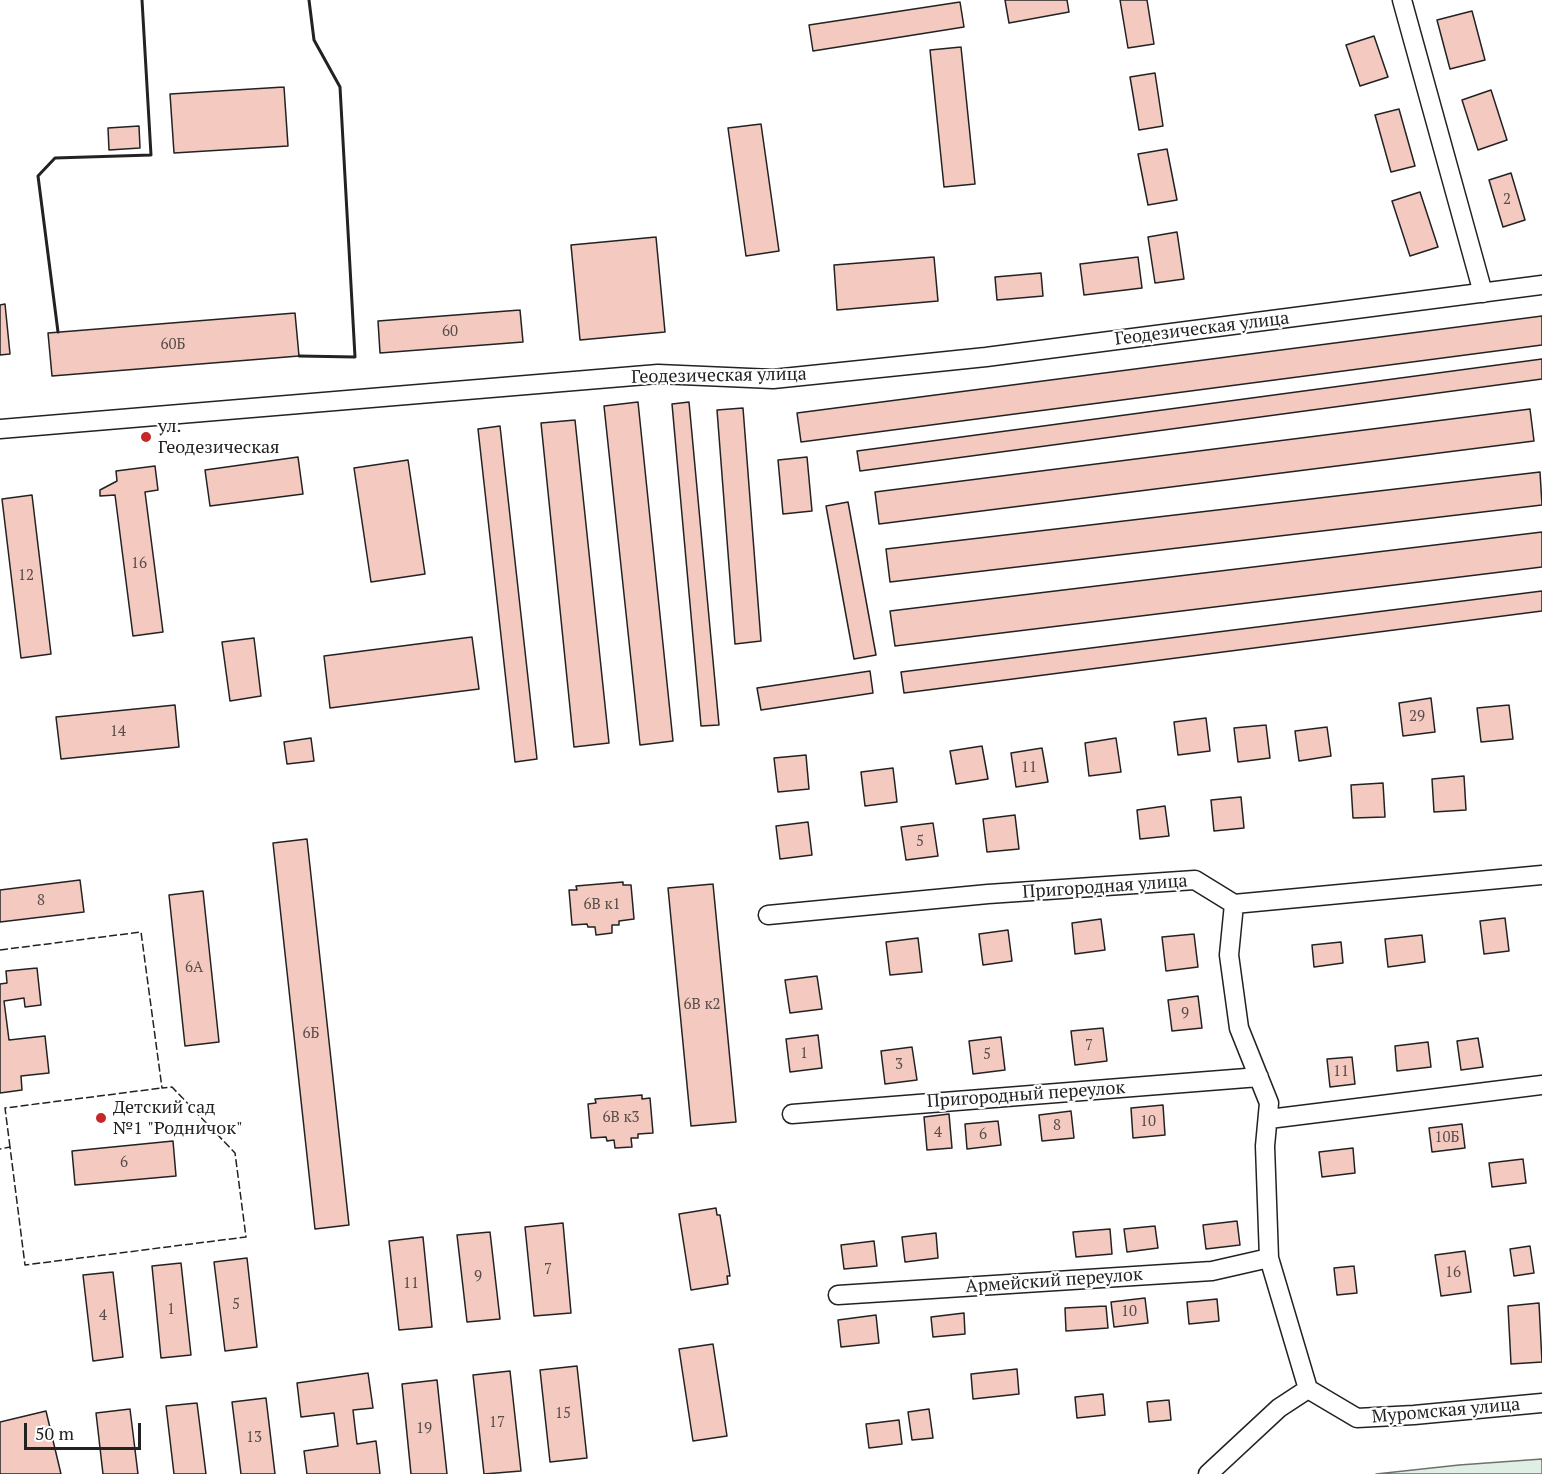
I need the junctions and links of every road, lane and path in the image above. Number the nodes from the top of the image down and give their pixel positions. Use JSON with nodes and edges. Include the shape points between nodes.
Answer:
{"nodes":[{"id":1,"x":1402,"y":0,"type":"edge"},
{"id":2,"x":1542,"y":285,"type":"edge"},
{"id":3,"x":1484,"y":293,"type":"junction"},
{"id":4,"x":0,"y":429,"type":"edge"},
{"id":5,"x":1542,"y":875,"type":"edge"},
{"id":6,"x":1234,"y":904,"type":"junction"},
{"id":7,"x":768,"y":915,"type":"dead end"},
{"id":8,"x":1259,"y":1077,"type":"junction"},
{"id":9,"x":1542,"y":1085,"type":"edge"},
{"id":10,"x":792,"y":1114,"type":"dead end"},
{"id":11,"x":1269,"y":1119,"type":"junction"},
{"id":12,"x":1269,"y":1258,"type":"junction"},
{"id":13,"x":838,"y":1294,"type":"dead end"},
{"id":14,"x":1308,"y":1389,"type":"junction"},
{"id":15,"x":1542,"y":1402,"type":"edge"},
{"id":16,"x":1208,"y":1474,"type":"edge"}],
"edges":[{"from":1,"to":3,"type":"street"},
{"from":2,"to":3,"type":"street","name":"Геодезическая улица"},
{"from":3,"to":4,"type":"street","name":"Геодезическая улица","via":[[986,357],[773,379],[658,374]]},
{"from":5,"to":6,"type":"street"},
{"from":6,"to":7,"type":"street","name":"Пригородная улица","via":[[1195,880]]},
{"from":6,"to":8,"type":"street","via":[[1228,955],[1239,1028]]},
{"from":8,"to":10,"type":"street","name":"Пригородный переулок"},
{"from":8,"to":11,"type":"street","via":[[1269,1103]]},
{"from":9,"to":11,"type":"street"},
{"from":11,"to":12,"type":"street","via":[[1265,1146]]},
{"from":12,"to":13,"type":"street","name":"Армейский переулок","via":[[1212,1271]]},
{"from":12,"to":14,"type":"street"},
{"from":14,"to":15,"type":"street","name":"Муромская улица","via":[[1357,1418]]},
{"from":14,"to":16,"type":"street","via":[[1279,1408]]}]}
